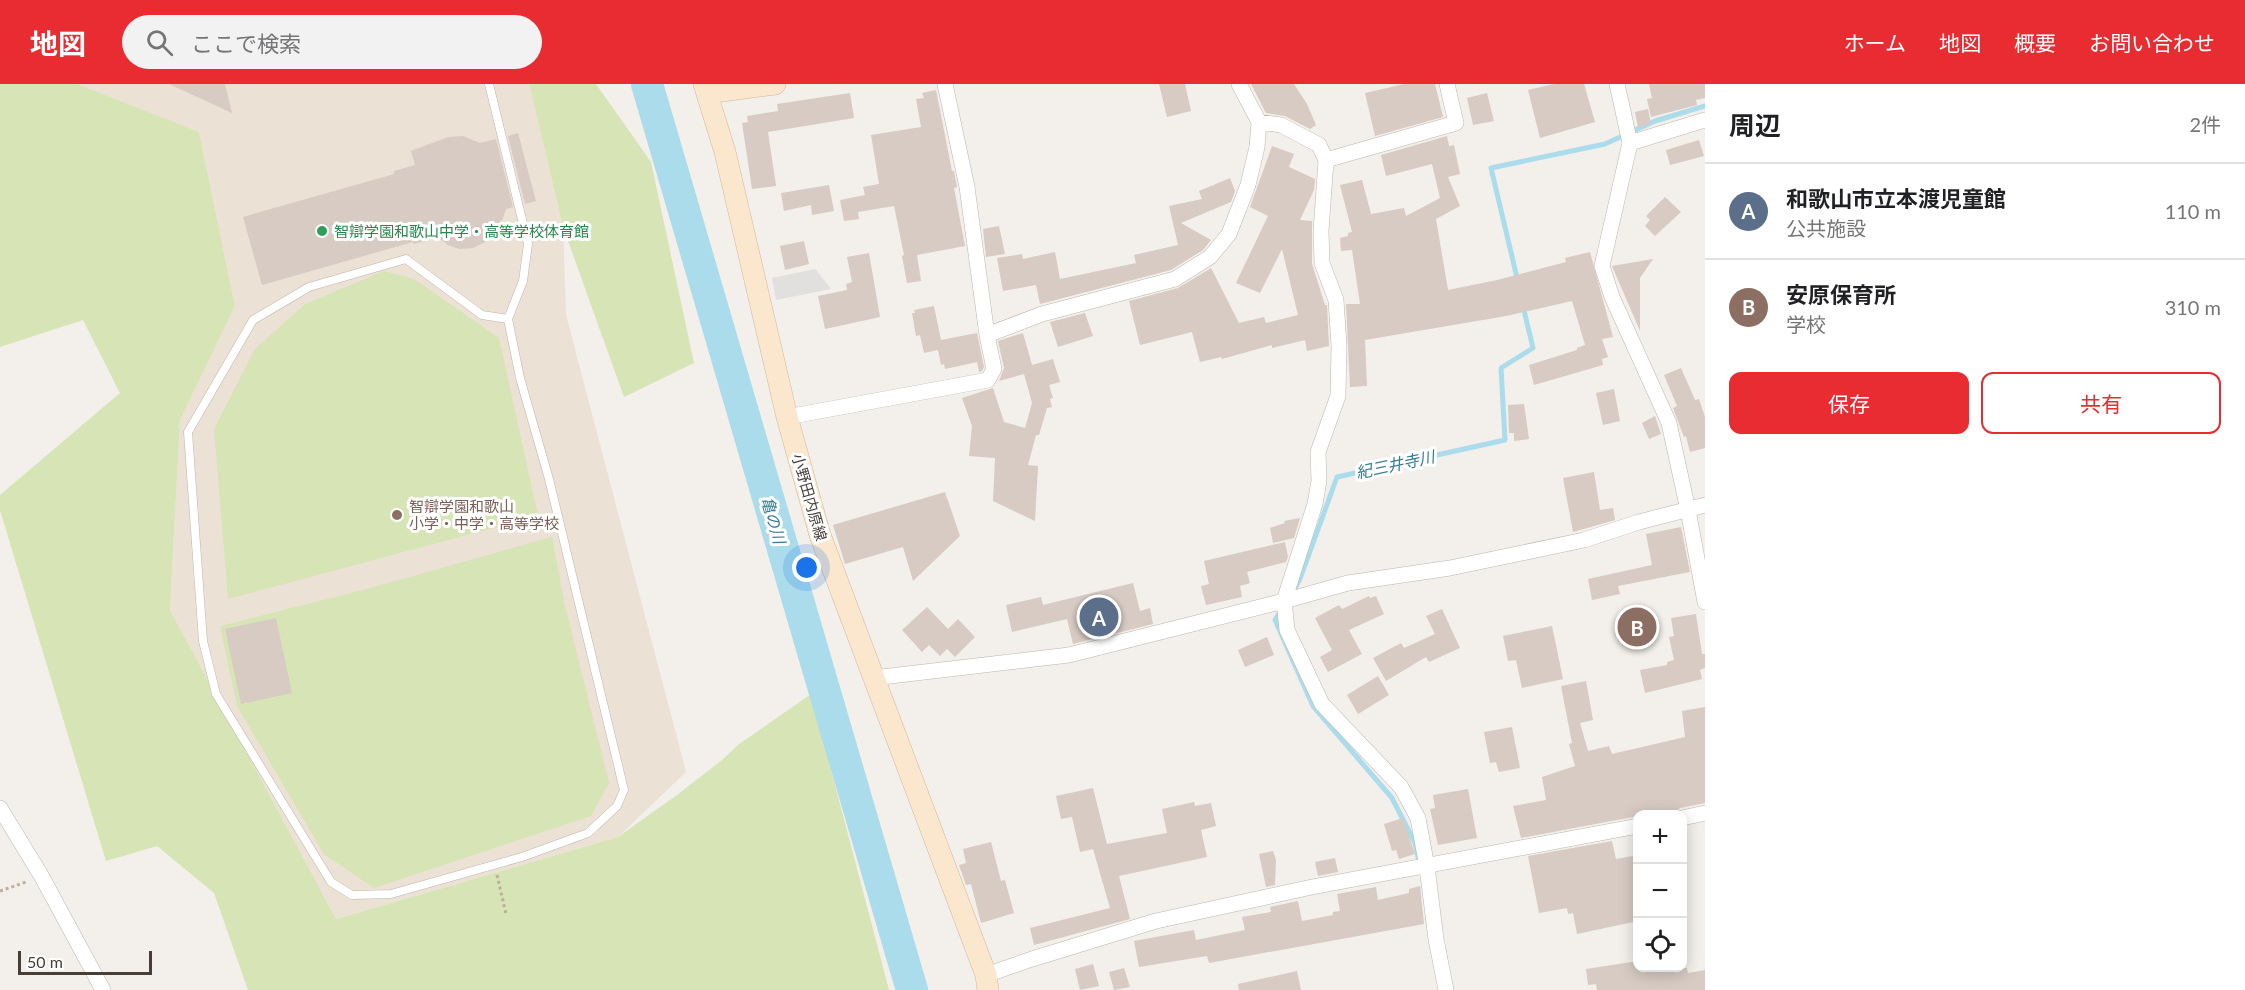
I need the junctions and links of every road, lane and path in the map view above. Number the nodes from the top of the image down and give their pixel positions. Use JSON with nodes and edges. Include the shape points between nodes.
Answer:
{"nodes":[{"id":1,"x":489,"y":84,"type":"edge"},
{"id":2,"x":775,"y":84,"type":"edge"},
{"id":3,"x":945,"y":84,"type":"edge"},
{"id":4,"x":1239,"y":84,"type":"edge"},
{"id":5,"x":1447,"y":84,"type":"edge"},
{"id":6,"x":1617,"y":84,"type":"edge"},
{"id":7,"x":705,"y":88,"type":"edge"},
{"id":8,"x":1705,"y":120,"type":"edge"},
{"id":9,"x":1259,"y":122,"type":"junction"},
{"id":10,"x":1630,"y":143,"type":"junction"},
{"id":11,"x":1326,"y":160,"type":"junction"},
{"id":12,"x":508,"y":319,"type":"junction"},
{"id":13,"x":987,"y":335,"type":"junction"},
{"id":14,"x":787,"y":417,"type":"junction"},
{"id":15,"x":1705,"y":505,"type":"edge"},
{"id":16,"x":1688,"y":510,"type":"junction"},
{"id":17,"x":1284,"y":601,"type":"junction"},
{"id":18,"x":1705,"y":602,"type":"edge"},
{"id":19,"x":873,"y":678,"type":"junction"},
{"id":20,"x":0,"y":808,"type":"edge"},
{"id":21,"x":1705,"y":813,"type":"edge"},
{"id":22,"x":1687,"y":817,"type":"edge"},
{"id":23,"x":1633,"y":827,"type":"edge"},
{"id":24,"x":494,"y":865,"type":"junction"},
{"id":25,"x":1427,"y":867,"type":"junction"},
{"id":26,"x":42,"y":877,"type":"junction"},
{"id":27,"x":0,"y":891,"type":"edge"},
{"id":28,"x":506,"y":914,"type":"dead end"},
{"id":29,"x":987,"y":983,"type":"edge"},
{"id":30,"x":104,"y":990,"type":"edge"},
{"id":31,"x":1446,"y":990,"type":"edge"}],
"edges":[{"from":1,"to":12,"type":"lane","via":[[528,244],[523,281]]},
{"from":2,"to":7,"type":"main road"},
{"from":3,"to":13,"type":"street","via":[[967,187]]},
{"from":4,"to":9,"type":"street"},
{"from":5,"to":11,"type":"street","via":[[1456,123]]},
{"from":6,"to":10,"type":"street"},
{"from":7,"to":14,"type":"main road","name":"小野田内原線","via":[[725,152]]},
{"from":8,"to":10,"type":"street"},
{"from":9,"to":11,"type":"street","via":[[1281,125],[1319,145]]},
{"from":9,"to":13,"type":"street","via":[[1248,185],[1229,234],[1209,257],[1175,279],[1042,314]]},
{"from":10,"to":16,"type":"street","via":[[1602,266],[1668,423]]},
{"from":11,"to":17,"type":"street","via":[[1322,263],[1336,300],[1338,396],[1318,452],[1315,504]]},
{"from":12,"to":24,"type":"lane","via":[[624,790],[617,806],[588,833]]},
{"from":12,"to":24,"type":"lane","via":[[482,315],[406,259],[309,287],[253,320],[188,432],[203,641],[216,694],[331,882],[352,895],[391,894]]},
{"from":13,"to":14,"type":"street","via":[[994,369],[988,380]]},
{"from":14,"to":19,"type":"main road","name":"小野田内原線","via":[[820,535]]},
{"from":15,"to":16,"type":"street"},
{"from":16,"to":17,"type":"street","via":[[1584,540],[1450,568],[1348,583]]},
{"from":16,"to":18,"type":"street"},
{"from":17,"to":19,"type":"street","via":[[1069,655]]},
{"from":17,"to":25,"type":"street","via":[[1287,630],[1322,704],[1401,787],[1418,818]]},
{"from":19,"to":29,"type":"main road","name":"小野田内原線"},
{"from":20,"to":26,"type":"street"},
{"from":21,"to":22,"type":"street"},
{"from":23,"to":25,"type":"street"},
{"from":24,"to":28,"type":"path"},
{"from":25,"to":29,"type":"street","via":[[1156,921],[1032,959]]},
{"from":25,"to":31,"type":"street"},
{"from":26,"to":27,"type":"path"},
{"from":26,"to":30,"type":"street"}]}
